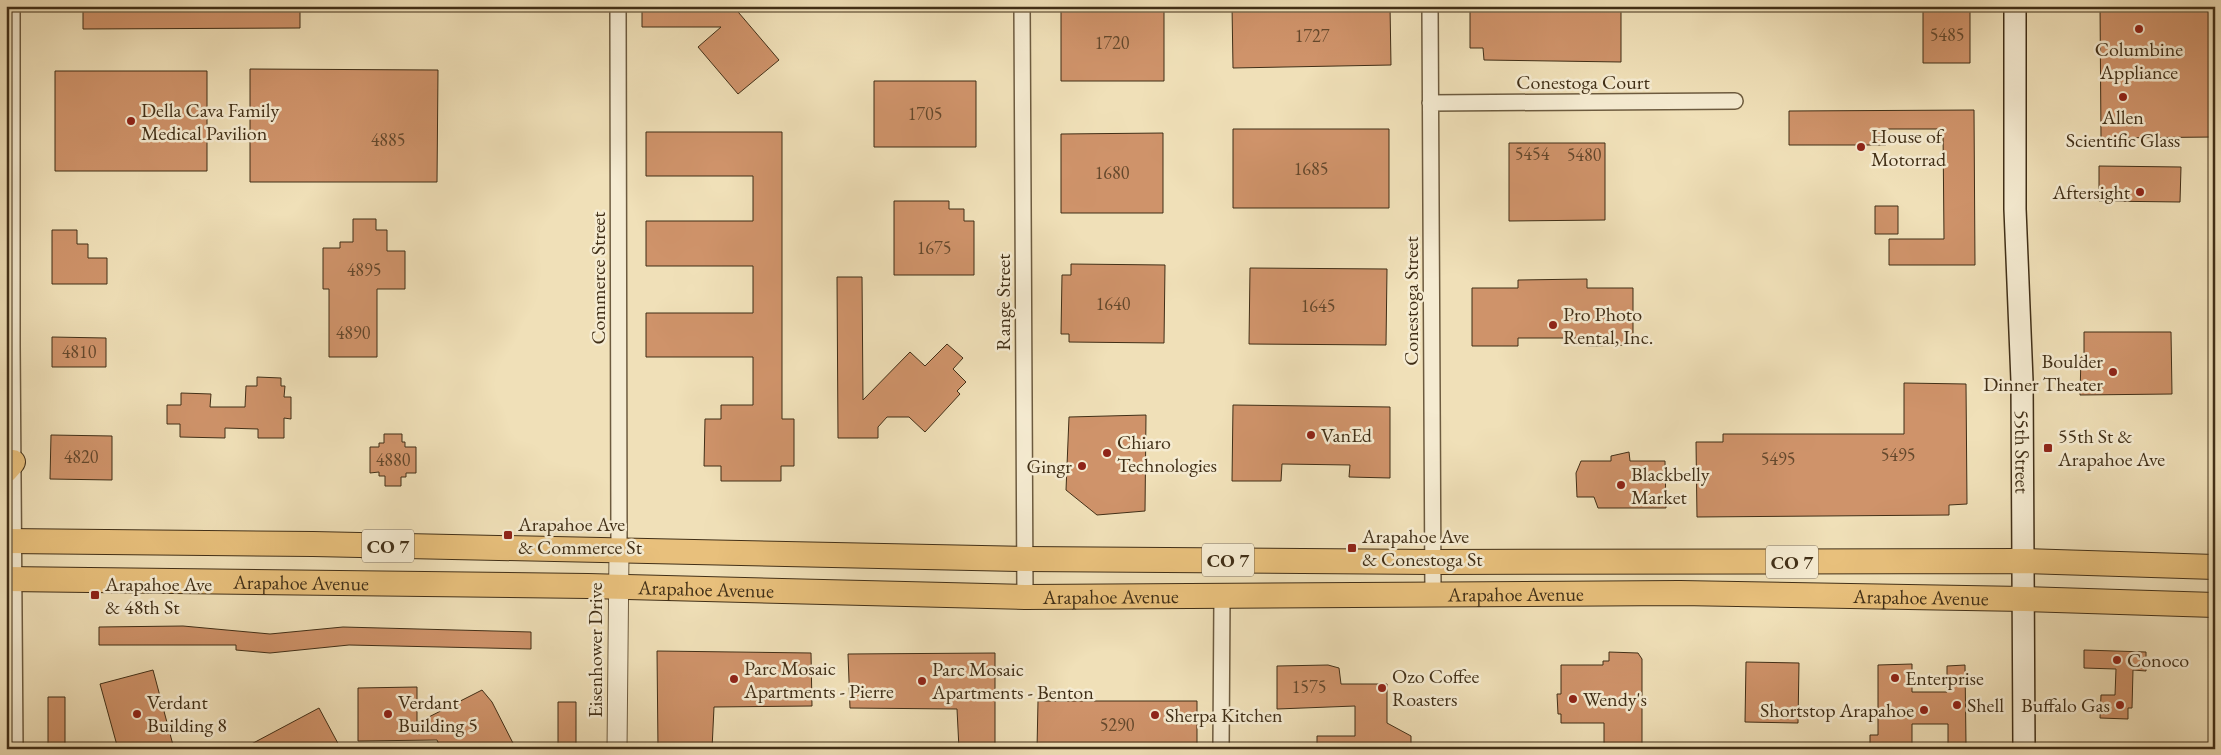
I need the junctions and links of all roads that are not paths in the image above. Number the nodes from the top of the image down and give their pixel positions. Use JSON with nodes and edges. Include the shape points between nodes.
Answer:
{"nodes":[{"id":1,"x":12,"y":6,"type":"edge"},
{"id":2,"x":618,"y":6,"type":"edge"},
{"id":3,"x":1022,"y":6,"type":"edge"},
{"id":4,"x":1430,"y":6,"type":"edge"},
{"id":5,"x":2015,"y":6,"type":"edge"},
{"id":6,"x":1736,"y":101,"type":"dead end"},
{"id":7,"x":1430,"y":103,"type":"junction"},
{"id":8,"x":10,"y":466,"type":"edge"},
{"id":9,"x":10,"y":541,"type":"edge"},
{"id":10,"x":618,"y":550,"type":"junction"},
{"id":11,"x":1024,"y":559,"type":"junction"},
{"id":12,"x":2023,"y":561,"type":"junction"},
{"id":13,"x":1432,"y":562,"type":"junction"},
{"id":14,"x":2215,"y":567,"type":"edge"},
{"id":15,"x":10,"y":579,"type":"edge"},
{"id":16,"x":618,"y":588,"type":"junction"},
{"id":17,"x":1433,"y":595,"type":"junction"},
{"id":18,"x":1025,"y":597,"type":"junction"},
{"id":19,"x":1222,"y":597,"type":"junction"},
{"id":20,"x":2024,"y":599,"type":"junction"},
{"id":21,"x":2215,"y":605,"type":"edge"},
{"id":22,"x":15,"y":749,"type":"edge"},
{"id":23,"x":617,"y":749,"type":"edge"},
{"id":24,"x":1222,"y":749,"type":"edge"},
{"id":25,"x":2024,"y":749,"type":"edge"}],
"edges":[{"from":1,"to":8,"type":"street"},
{"from":2,"to":10,"type":"street","name":"Commerce Street"},
{"from":3,"to":11,"type":"street","name":"Range Street"},
{"from":4,"to":7,"type":"street","name":"Conestoga Street"},
{"from":5,"to":12,"type":"main road","name":"55th Street","via":[[2015,209],[2022,381]]},
{"from":6,"to":7,"type":"street","name":"Conestoga Court"},
{"from":7,"to":13,"type":"street","name":"Conestoga Street"},
{"from":8,"to":9,"type":"street"},
{"from":9,"to":10,"type":"main road","name":"Arapahoe Avenue","number":"CO 7"},
{"from":9,"to":15,"type":"street"},
{"from":10,"to":11,"type":"main road","name":"Arapahoe Avenue","number":"CO 7"},
{"from":10,"to":16,"type":"street","name":"Eisenhower Drive"},
{"from":11,"to":13,"type":"main road","name":"Arapahoe Avenue","number":"CO 7"},
{"from":11,"to":18,"type":"street","name":"Range Street"},
{"from":12,"to":13,"type":"main road","name":"Arapahoe Avenue","number":"CO 7"},
{"from":12,"to":14,"type":"main road","name":"Arapahoe Avenue","number":"CO 7"},
{"from":12,"to":20,"type":"main road","name":"55th Street"},
{"from":13,"to":17,"type":"street","name":"Conestoga Street"},
{"from":15,"to":16,"type":"main road","name":"Arapahoe Avenue","number":"CO 7"},
{"from":15,"to":22,"type":"street"},
{"from":16,"to":18,"type":"main road","name":"Arapahoe Avenue","number":"CO 7"},
{"from":16,"to":23,"type":"street","name":"Eisenhower Drive"},
{"from":17,"to":19,"type":"main road","name":"Arapahoe Avenue","number":"CO 7"},
{"from":17,"to":20,"type":"main road","name":"Arapahoe Avenue","number":"CO 7","via":[[1680,594]]},
{"from":18,"to":19,"type":"main road","name":"Arapahoe Avenue","number":"CO 7"},
{"from":19,"to":24,"type":"street"},
{"from":20,"to":21,"type":"main road","name":"Arapahoe Avenue","number":"CO 7"},
{"from":20,"to":25,"type":"main road","name":"55th Street"}]}
